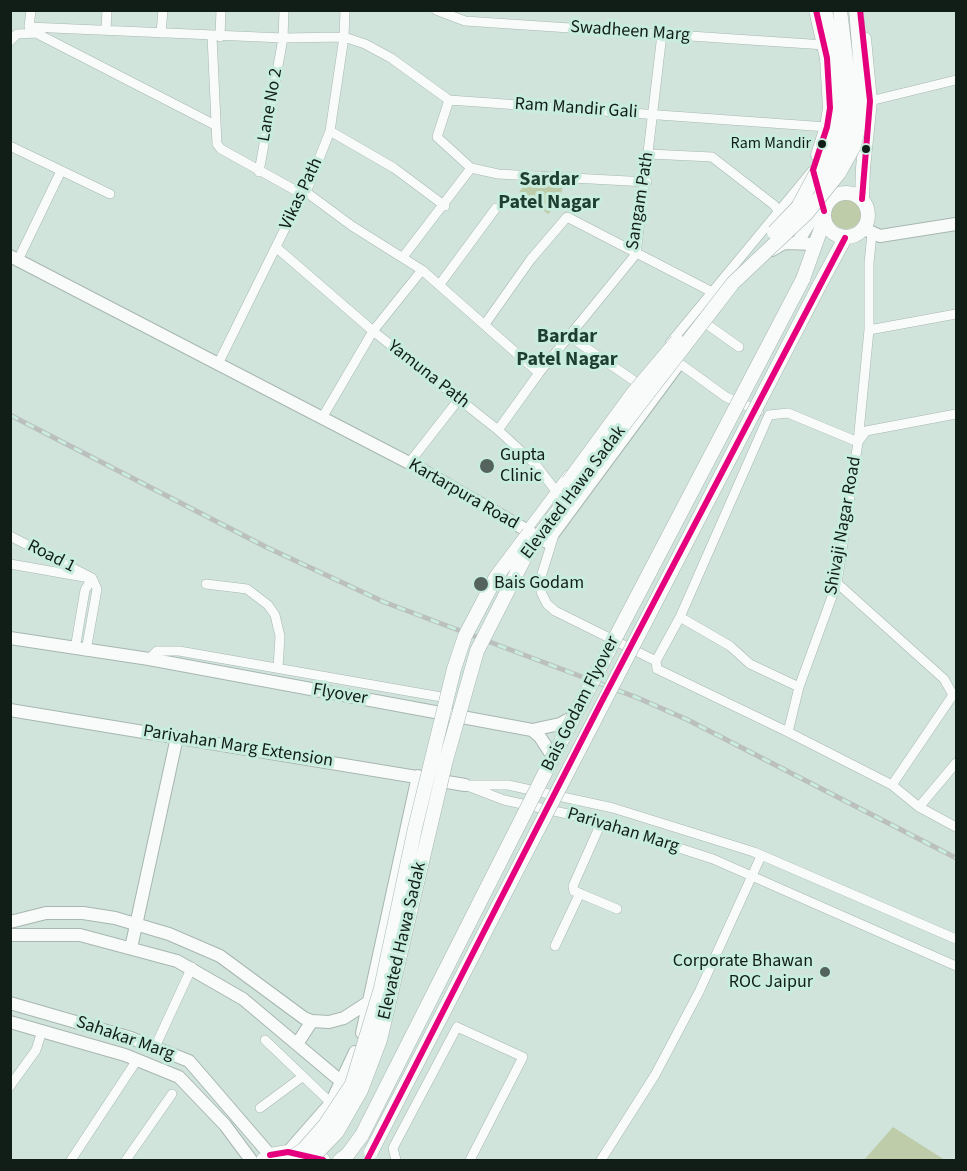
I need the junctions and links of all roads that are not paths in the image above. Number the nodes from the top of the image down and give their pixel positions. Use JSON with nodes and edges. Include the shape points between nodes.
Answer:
{"nodes":[{"id":1,"x":31,"y":10,"type":"edge"},
{"id":2,"x":107,"y":10,"type":"edge"},
{"id":3,"x":163,"y":10,"type":"edge"},
{"id":4,"x":221,"y":10,"type":"edge"},
{"id":5,"x":284,"y":10,"type":"edge"},
{"id":6,"x":345,"y":10,"type":"edge"},
{"id":7,"x":436,"y":10,"type":"edge"},
{"id":8,"x":816,"y":10,"type":"edge"},
{"id":9,"x":825,"y":10,"type":"edge"},
{"id":10,"x":840,"y":10,"type":"edge"},
{"id":11,"x":856,"y":10,"type":"edge"},
{"id":12,"x":860,"y":10,"type":"edge"},
{"id":13,"x":106,"y":30,"type":"junction"},
{"id":14,"x":161,"y":33,"type":"junction"},
{"id":15,"x":662,"y":34,"type":"junction"},
{"id":16,"x":216,"y":36,"type":"junction"},
{"id":17,"x":344,"y":37,"type":"junction"},
{"id":18,"x":283,"y":38,"type":"junction"},
{"id":19,"x":10,"y":41,"type":"edge"},
{"id":20,"x":825,"y":45,"type":"junction"},
{"id":21,"x":957,"y":80,"type":"edge"},
{"id":22,"x":449,"y":100,"type":"junction"},
{"id":23,"x":870,"y":101,"type":"junction"},
{"id":24,"x":654,"y":114,"type":"junction"},
{"id":25,"x":215,"y":125,"type":"junction"},
{"id":26,"x":827,"y":127,"type":"junction"},
{"id":27,"x":330,"y":131,"type":"junction"},
{"id":28,"x":12,"y":147,"type":"edge"},
{"id":29,"x":649,"y":154,"type":"junction"},
{"id":30,"x":471,"y":168,"type":"junction"},
{"id":31,"x":813,"y":170,"type":"junction"},
{"id":32,"x":62,"y":171,"type":"junction"},
{"id":33,"x":260,"y":172,"type":"junction"},
{"id":34,"x":647,"y":182,"type":"junction"},
{"id":35,"x":304,"y":193,"type":"junction"},
{"id":36,"x":110,"y":194,"type":"dead end"},
{"id":37,"x":862,"y":199,"type":"junction"},
{"id":38,"x":445,"y":206,"type":"junction"},
{"id":39,"x":798,"y":207,"type":"junction"},
{"id":40,"x":496,"y":208,"type":"dead end"},
{"id":41,"x":780,"y":210,"type":"junction"},
{"id":42,"x":824,"y":211,"type":"junction"},
{"id":43,"x":957,"y":224,"type":"edge"},
{"id":44,"x":868,"y":232,"type":"junction"},
{"id":45,"x":845,"y":238,"type":"junction"},
{"id":46,"x":784,"y":243,"type":"junction"},
{"id":47,"x":797,"y":243,"type":"junction"},
{"id":48,"x":816,"y":244,"type":"junction"},
{"id":49,"x":277,"y":248,"type":"junction"},
{"id":50,"x":636,"y":254,"type":"junction"},
{"id":51,"x":403,"y":257,"type":"junction"},
{"id":52,"x":14,"y":258,"type":"edge"},
{"id":53,"x":422,"y":270,"type":"junction"},
{"id":54,"x":440,"y":284,"type":"junction"},
{"id":55,"x":710,"y":291,"type":"junction"},
{"id":56,"x":728,"y":300,"type":"junction"},
{"id":57,"x":957,"y":314,"type":"edge"},
{"id":58,"x":485,"y":324,"type":"junction"},
{"id":59,"x":708,"y":325,"type":"junction"},
{"id":60,"x":869,"y":330,"type":"junction"},
{"id":61,"x":373,"y":331,"type":"junction"},
{"id":62,"x":569,"y":336,"type":"junction"},
{"id":63,"x":739,"y":347,"type":"dead end"},
{"id":64,"x":679,"y":363,"type":"junction"},
{"id":65,"x":218,"y":364,"type":"junction"},
{"id":66,"x":539,"y":373,"type":"junction"},
{"id":67,"x":638,"y":384,"type":"junction"},
{"id":68,"x":655,"y":396,"type":"junction"},
{"id":69,"x":459,"y":399,"type":"junction"},
{"id":70,"x":957,"y":414,"type":"edge"},
{"id":71,"x":769,"y":415,"type":"junction"},
{"id":72,"x":322,"y":418,"type":"junction"},
{"id":73,"x":498,"y":430,"type":"junction"},
{"id":74,"x":858,"y":442,"type":"junction"},
{"id":75,"x":408,"y":463,"type":"junction"},
{"id":76,"x":556,"y":491,"type":"junction"},
{"id":77,"x":571,"y":510,"type":"junction"},
{"id":78,"x":526,"y":531,"type":"junction"},
{"id":79,"x":10,"y":536,"type":"edge"},
{"id":80,"x":551,"y":538,"type":"junction"},
{"id":81,"x":10,"y":564,"type":"edge"},
{"id":82,"x":92,"y":578,"type":"junction"},
{"id":83,"x":837,"y":583,"type":"junction"},
{"id":84,"x":206,"y":584,"type":"dead end"},
{"id":85,"x":680,"y":617,"type":"junction"},
{"id":86,"x":10,"y":638,"type":"edge"},
{"id":87,"x":81,"y":650,"type":"junction"},
{"id":88,"x":149,"y":659,"type":"junction"},
{"id":89,"x":656,"y":661,"type":"junction"},
{"id":90,"x":278,"y":668,"type":"junction"},
{"id":91,"x":799,"y":687,"type":"junction"},
{"id":92,"x":447,"y":698,"type":"dead end"},
{"id":93,"x":10,"y":710,"type":"edge"},
{"id":94,"x":575,"y":716,"type":"junction"},
{"id":95,"x":532,"y":730,"type":"junction"},
{"id":96,"x":788,"y":732,"type":"junction"},
{"id":97,"x":177,"y":737,"type":"junction"},
{"id":98,"x":554,"y":757,"type":"junction"},
{"id":99,"x":957,"y":763,"type":"edge"},
{"id":100,"x":418,"y":776,"type":"junction"},
{"id":101,"x":892,"y":784,"type":"junction"},
{"id":102,"x":465,"y":785,"type":"junction"},
{"id":103,"x":920,"y":807,"type":"junction"},
{"id":104,"x":601,"y":823,"type":"junction"},
{"id":105,"x":957,"y":826,"type":"edge"},
{"id":106,"x":761,"y":856,"type":"junction"},
{"id":107,"x":750,"y":875,"type":"junction"},
{"id":108,"x":580,"y":893,"type":"junction"},
{"id":109,"x":617,"y":909,"type":"dead end"},
{"id":110,"x":10,"y":922,"type":"edge"},
{"id":111,"x":136,"y":924,"type":"junction"},
{"id":112,"x":10,"y":935,"type":"edge"},
{"id":113,"x":957,"y":939,"type":"edge"},
{"id":114,"x":555,"y":946,"type":"dead end"},
{"id":115,"x":131,"y":948,"type":"junction"},
{"id":116,"x":957,"y":966,"type":"edge"},
{"id":117,"x":192,"y":968,"type":"junction"},
{"id":118,"x":10,"y":1003,"type":"edge"},
{"id":119,"x":367,"y":1003,"type":"junction"},
{"id":120,"x":312,"y":1021,"type":"junction"},
{"id":121,"x":10,"y":1022,"type":"edge"},
{"id":122,"x":42,"y":1032,"type":"junction"},
{"id":123,"x":265,"y":1040,"type":"dead end"},
{"id":124,"x":297,"y":1044,"type":"junction"},
{"id":125,"x":154,"y":1047,"type":"junction"},
{"id":126,"x":137,"y":1060,"type":"junction"},
{"id":127,"x":302,"y":1077,"type":"junction"},
{"id":128,"x":343,"y":1083,"type":"junction"},
{"id":129,"x":10,"y":1086,"type":"edge"},
{"id":130,"x":172,"y":1094,"type":"dead end"},
{"id":131,"x":331,"y":1103,"type":"junction"},
{"id":132,"x":260,"y":1108,"type":"dead end"},
{"id":133,"x":288,"y":1156,"type":"edge"},
{"id":134,"x":369,"y":1156,"type":"edge"},
{"id":135,"x":266,"y":1158,"type":"edge"},
{"id":136,"x":71,"y":1161,"type":"edge"},
{"id":137,"x":126,"y":1161,"type":"edge"},
{"id":138,"x":251,"y":1161,"type":"edge"},
{"id":139,"x":310,"y":1161,"type":"edge"},
{"id":140,"x":323,"y":1161,"type":"edge"},
{"id":141,"x":340,"y":1161,"type":"edge"},
{"id":142,"x":396,"y":1161,"type":"edge"},
{"id":143,"x":470,"y":1161,"type":"edge"},
{"id":144,"x":601,"y":1161,"type":"edge"}],
"edges":[{"from":1,"to":13,"type":"street","via":[[29,27]]},
{"from":2,"to":13,"type":"street"},
{"from":3,"to":14,"type":"street"},
{"from":4,"to":16,"type":"street"},
{"from":5,"to":18,"type":"street","name":"Lane No 2"},
{"from":6,"to":17,"type":"street","name":"Vikas Path"},
{"from":7,"to":15,"type":"street","name":"Swadheen Marg","via":[[465,21]]},
{"from":8,"to":20,"type":"main road"},
{"from":9,"to":39,"type":"main road","name":"Elevated Hawa Sadak","bridge":true,"via":[[835,61],[835,129]]},
{"from":10,"to":39,"type":"main road","bridge":true,"via":[[850,80],[847,131],[833,165]]},
{"from":11,"to":139,"type":"main road","name":"Elevated Hawa Sadak","bridge":true,"via":[[864,104],[854,146],[839,173],[807,213],[734,284],[581,480],[528,551],[477,651],[446,760],[380,1040],[362,1090],[337,1132]]},
{"from":12,"to":23,"type":"main road"},
{"from":13,"to":14,"type":"street"},
{"from":14,"to":16,"type":"street"},
{"from":15,"to":20,"type":"street","name":"Swadheen Marg"},
{"from":15,"to":24,"type":"street","name":"Sangam Path"},
{"from":16,"to":18,"type":"street"},
{"from":16,"to":25,"type":"street"},
{"from":17,"to":18,"type":"street"},
{"from":17,"to":22,"type":"street","via":[[391,58]]},
{"from":17,"to":27,"type":"street","name":"Vikas Path"},
{"from":18,"to":33,"type":"street","name":"Lane No 2"},
{"from":19,"to":25,"type":"street","via":[[17,34],[36,33]]},
{"from":20,"to":26,"type":"main road","via":[[830,108]]},
{"from":21,"to":23,"type":"street"},
{"from":22,"to":24,"type":"street","name":"Ram Mandir Gali"},
{"from":22,"to":30,"type":"street","via":[[437,137]]},
{"from":23,"to":37,"type":"main road"},
{"from":24,"to":26,"type":"street","name":"Ram Mandir Gali"},
{"from":24,"to":29,"type":"street","name":"Sangam Path"},
{"from":25,"to":33,"type":"street","via":[[221,149]]},
{"from":26,"to":31,"type":"main road"},
{"from":27,"to":35,"type":"street","name":"Vikas Path"},
{"from":27,"to":38,"type":"street","via":[[393,168]]},
{"from":28,"to":32,"type":"street"},
{"from":29,"to":34,"type":"street","name":"Sangam Path"},
{"from":29,"to":41,"type":"street","via":[[712,157]]},
{"from":30,"to":34,"type":"street","via":[[498,174]]},
{"from":30,"to":38,"type":"street"},
{"from":31,"to":41,"type":"street"},
{"from":31,"to":42,"type":"main road"},
{"from":32,"to":36,"type":"street"},
{"from":32,"to":52,"type":"street"},
{"from":33,"to":35,"type":"street"},
{"from":34,"to":50,"type":"street","name":"Sangam Path"},
{"from":35,"to":49,"type":"street","name":"Vikas Path"},
{"from":35,"to":51,"type":"street"},
{"from":37,"to":42,"type":"main road","via":[[842,193],[830,200]]},
{"from":37,"to":44,"type":"main road","via":[[869,217]]},
{"from":38,"to":51,"type":"street"},
{"from":39,"to":133,"type":"main road","name":"Elevated Hawa Sadak","bridge":true,"via":[[730,278],[634,392],[496,577],[465,636],[454,669],[381,988],[352,1084],[304,1149]]},
{"from":40,"to":54,"type":"street"},
{"from":41,"to":46,"type":"street"},
{"from":41,"to":55,"type":"street"},
{"from":42,"to":45,"type":"main road","via":[[832,232]]},
{"from":42,"to":47,"type":"street"},
{"from":42,"to":48,"type":"main road","name":"Bais Godam Flyover"},
{"from":43,"to":44,"type":"street","via":[[880,236]]},
{"from":44,"to":45,"type":"main road"},
{"from":44,"to":60,"type":"street","name":"Shivaji Nagar Road"},
{"from":45,"to":134,"type":"main road","name":"Bais Godam Flyover","bridge":true},
{"from":46,"to":47,"type":"street"},
{"from":46,"to":56,"type":"street","via":[[771,251]]},
{"from":47,"to":48,"type":"street"},
{"from":48,"to":94,"type":"main road","name":"Bais Godam Flyover","bridge":true,"via":[[803,279]]},
{"from":49,"to":61,"type":"street","name":"Yamuna Path"},
{"from":49,"to":65,"type":"street","name":"Vikas Path"},
{"from":50,"to":55,"type":"street"},
{"from":50,"to":58,"type":"street","via":[[567,217]]},
{"from":50,"to":62,"type":"street","name":"Sangam Path"},
{"from":51,"to":53,"type":"street"},
{"from":52,"to":65,"type":"street","name":"Kartarpura Road"},
{"from":53,"to":54,"type":"street"},
{"from":53,"to":61,"type":"street"},
{"from":54,"to":58,"type":"street"},
{"from":55,"to":56,"type":"street"},
{"from":55,"to":67,"type":"street"},
{"from":56,"to":59,"type":"street"},
{"from":57,"to":60,"type":"street"},
{"from":58,"to":66,"type":"street"},
{"from":59,"to":63,"type":"street"},
{"from":59,"to":64,"type":"street"},
{"from":60,"to":74,"type":"street","name":"Shivaji Nagar Road"},
{"from":61,"to":69,"type":"street","name":"Yamuna Path"},
{"from":61,"to":72,"type":"street"},
{"from":62,"to":66,"type":"street","name":"Sangam Path"},
{"from":62,"to":67,"type":"street"},
{"from":64,"to":68,"type":"street"},
{"from":64,"to":71,"type":"street","via":[[726,397]]},
{"from":65,"to":72,"type":"street","name":"Kartarpura Road"},
{"from":66,"to":73,"type":"street","name":"Sangam Path"},
{"from":67,"to":68,"type":"street"},
{"from":67,"to":76,"type":"street"},
{"from":68,"to":77,"type":"street"},
{"from":69,"to":73,"type":"street","name":"Yamuna Path"},
{"from":69,"to":75,"type":"street"},
{"from":70,"to":74,"type":"street","via":[[866,431]]},
{"from":71,"to":74,"type":"street","via":[[788,413]]},
{"from":71,"to":85,"type":"street"},
{"from":72,"to":75,"type":"street","name":"Kartarpura Road"},
{"from":73,"to":76,"type":"street","name":"Yamuna Path","via":[[536,465]]},
{"from":74,"to":83,"type":"street","name":"Shivaji Nagar Road"},
{"from":75,"to":78,"type":"street","name":"Kartarpura Road"},
{"from":76,"to":77,"type":"street","name":"Yamuna Path"},
{"from":76,"to":78,"type":"street"},
{"from":77,"to":80,"type":"street"},
{"from":78,"to":80,"type":"street","name":"Kartarpura Road"},
{"from":79,"to":82,"type":"street","name":"Road 1"},
{"from":80,"to":89,"type":"street","via":[[541,577],[541,592],[547,604]]},
{"from":81,"to":82,"type":"street"},
{"from":82,"to":87,"type":"street","via":[[85,590]]},
{"from":83,"to":91,"type":"street","name":"Shivaji Nagar Road"},
{"from":83,"to":101,"type":"street","via":[[944,679],[953,695]]},
{"from":84,"to":90,"type":"street","via":[[247,589],[268,605],[280,636]]},
{"from":85,"to":89,"type":"street"},
{"from":85,"to":91,"type":"street","via":[[730,646],[750,664]]},
{"from":86,"to":87,"type":"street","name":"Flyover"},
{"from":87,"to":88,"type":"street","name":"Flyover"},
{"from":88,"to":90,"type":"street","via":[[157,651],[179,651]]},
{"from":88,"to":95,"type":"street","name":"Flyover","bridge":true},
{"from":89,"to":96,"type":"street","via":[[657,669]]},
{"from":90,"to":92,"type":"street"},
{"from":91,"to":96,"type":"street","name":"Shivaji Nagar Road"},
{"from":93,"to":97,"type":"street","name":"Parivahan Marg Extension"},
{"from":94,"to":95,"type":"street","name":"Flyover"},
{"from":94,"to":98,"type":"main road","name":"Bais Godam Flyover","bridge":true},
{"from":95,"to":98,"type":"street"},
{"from":96,"to":101,"type":"street"},
{"from":97,"to":100,"type":"street","name":"Parivahan Marg Extension"},
{"from":97,"to":111,"type":"street"},
{"from":98,"to":141,"type":"main road","name":"Bais Godam Flyover","bridge":true,"via":[[362,1135]]},
{"from":99,"to":103,"type":"street"},
{"from":100,"to":102,"type":"street","name":"Parivahan Marg Extension"},
{"from":100,"to":119,"type":"street"},
{"from":101,"to":103,"type":"street"},
{"from":102,"to":104,"type":"street","name":"Parivahan Marg","via":[[504,801]]},
{"from":102,"to":106,"type":"street","name":"Parivahan Marg","via":[[508,786],[614,808]]},
{"from":103,"to":105,"type":"street"},
{"from":104,"to":107,"type":"street","name":"Parivahan Marg"},
{"from":104,"to":108,"type":"street","via":[[573,886]]},
{"from":106,"to":107,"type":"street"},
{"from":106,"to":113,"type":"street","name":"Parivahan Marg"},
{"from":107,"to":116,"type":"street","name":"Parivahan Marg"},
{"from":107,"to":144,"type":"street","via":[[699,992]]},
{"from":108,"to":109,"type":"street"},
{"from":108,"to":114,"type":"street"},
{"from":110,"to":111,"type":"street","via":[[65,912]]},
{"from":111,"to":115,"type":"street"},
{"from":111,"to":120,"type":"street","via":[[220,956]]},
{"from":112,"to":115,"type":"street","via":[[80,934]]},
{"from":115,"to":117,"type":"street"},
{"from":117,"to":124,"type":"street","via":[[243,999]]},
{"from":117,"to":125,"type":"street"},
{"from":118,"to":125,"type":"street","name":"Sahakar Marg"},
{"from":119,"to":120,"type":"street","via":[[344,1018]]},
{"from":119,"to":128,"type":"street","via":[[362,1033]]},
{"from":120,"to":124,"type":"street"},
{"from":121,"to":122,"type":"street","name":"Sahakar Marg"},
{"from":122,"to":126,"type":"street","name":"Sahakar Marg"},
{"from":122,"to":129,"type":"street","via":[[36,1050]]},
{"from":123,"to":127,"type":"street"},
{"from":124,"to":128,"type":"street"},
{"from":125,"to":135,"type":"street","name":"Sahakar Marg","via":[[189,1061]]},
{"from":126,"to":136,"type":"street"},
{"from":126,"to":138,"type":"street","name":"Sahakar Marg","via":[[179,1077],[225,1125]]},
{"from":127,"to":131,"type":"street"},
{"from":127,"to":132,"type":"street"},
{"from":128,"to":131,"type":"street"},
{"from":130,"to":137,"type":"street"},
{"from":131,"to":133,"type":"street"},
{"from":133,"to":135,"type":"main road"},
{"from":133,"to":140,"type":"main road"},
{"from":142,"to":143,"type":"street","via":[[393,1148],[457,1028],[523,1056]]}]}
